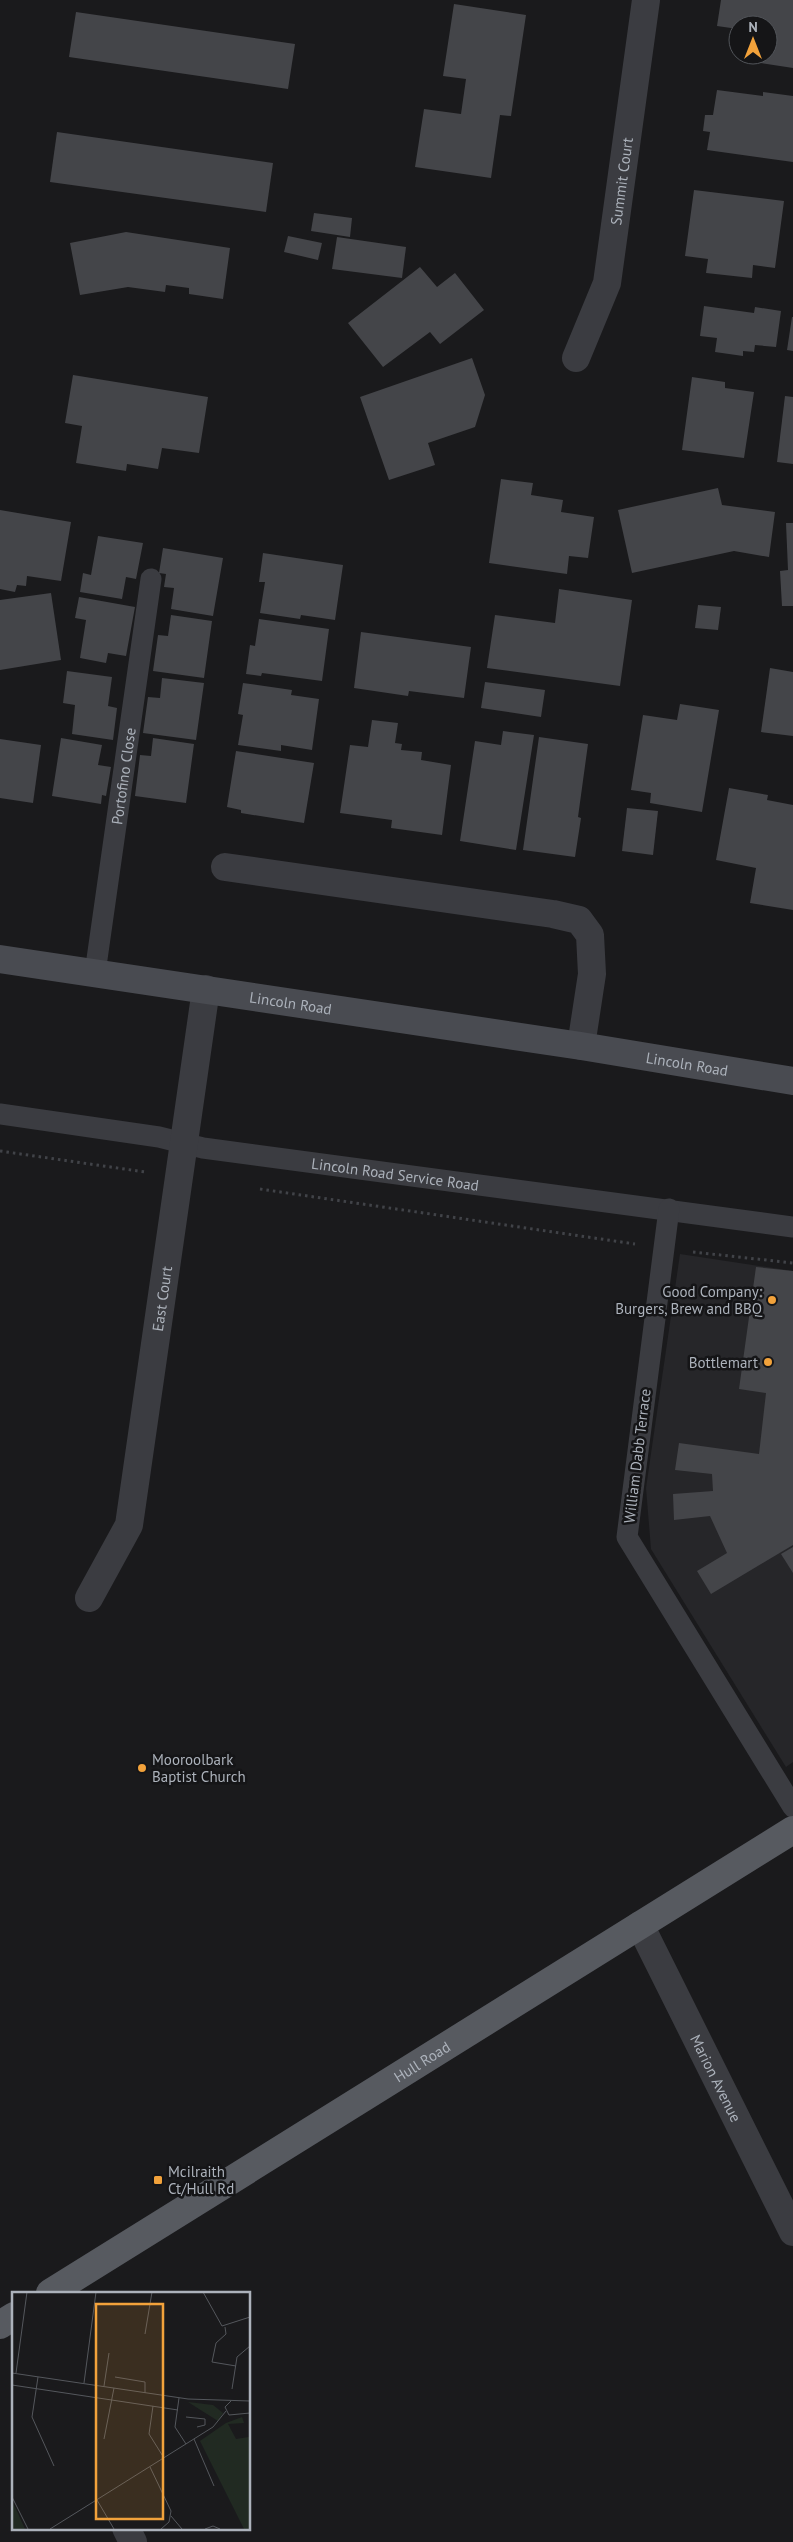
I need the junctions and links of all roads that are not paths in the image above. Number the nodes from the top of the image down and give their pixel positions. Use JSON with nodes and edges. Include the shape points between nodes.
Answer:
{"nodes":[{"id":1,"x":646,"y":0,"type":"edge"},
{"id":2,"x":576,"y":358,"type":"dead end"},
{"id":3,"x":151,"y":579,"type":"dead end"},
{"id":4,"x":225,"y":867,"type":"dead end"},
{"id":5,"x":0,"y":959,"type":"edge"},
{"id":6,"x":95,"y":973,"type":"junction"},
{"id":7,"x":206,"y":989,"type":"junction"},
{"id":8,"x":581,"y":1046,"type":"junction"},
{"id":9,"x":793,"y":1081,"type":"edge"},
{"id":10,"x":0,"y":1114,"type":"edge"},
{"id":11,"x":182,"y":1143,"type":"junction"},
{"id":12,"x":669,"y":1209,"type":"junction"},
{"id":13,"x":793,"y":1226,"type":"edge"},
{"id":14,"x":90,"y":1598,"type":"dead end"},
{"id":15,"x":793,"y":1808,"type":"edge"},
{"id":16,"x":793,"y":1830,"type":"edge"},
{"id":17,"x":640,"y":1926,"type":"junction"},
{"id":18,"x":793,"y":2232,"type":"edge"},
{"id":19,"x":52,"y":2292,"type":"edge"},
{"id":20,"x":12,"y":2318,"type":"edge"},
{"id":21,"x":0,"y":2325,"type":"edge"},
{"id":22,"x":127,"y":2530,"type":"edge"},
{"id":23,"x":133,"y":2542,"type":"edge"}],
"edges":[{"from":1,"to":2,"type":"street","name":"Summit Court","via":[[607,283]]},
{"from":3,"to":6,"type":"lane","name":"Portofino Close"},
{"from":4,"to":8,"type":"street","via":[[579,920],[590,935],[592,974]]},
{"from":5,"to":6,"type":"main road","name":"Lincoln Road"},
{"from":6,"to":7,"type":"main road","name":"Lincoln Road"},
{"from":7,"to":8,"type":"main road","name":"Lincoln Road"},
{"from":7,"to":11,"type":"street","name":"East Court"},
{"from":8,"to":9,"type":"main road","name":"Lincoln Road"},
{"from":10,"to":11,"type":"lane","name":"Lincoln Road Service Road"},
{"from":11,"to":12,"type":"lane","name":"Lincoln Road Service Road"},
{"from":11,"to":14,"type":"street","name":"East Court","via":[[129,1525]]},
{"from":12,"to":13,"type":"lane","name":"Lincoln Road Service Road"},
{"from":12,"to":15,"type":"lane","name":"William Dabb Terrace","via":[[627,1537]]},
{"from":16,"to":17,"type":"main road","name":"Hull Road"},
{"from":17,"to":18,"type":"street","name":"Marion Avenue"},
{"from":17,"to":19,"type":"main road","name":"Hull Road"},
{"from":20,"to":21,"type":"main road"},
{"from":22,"to":23,"type":"street"}]}
